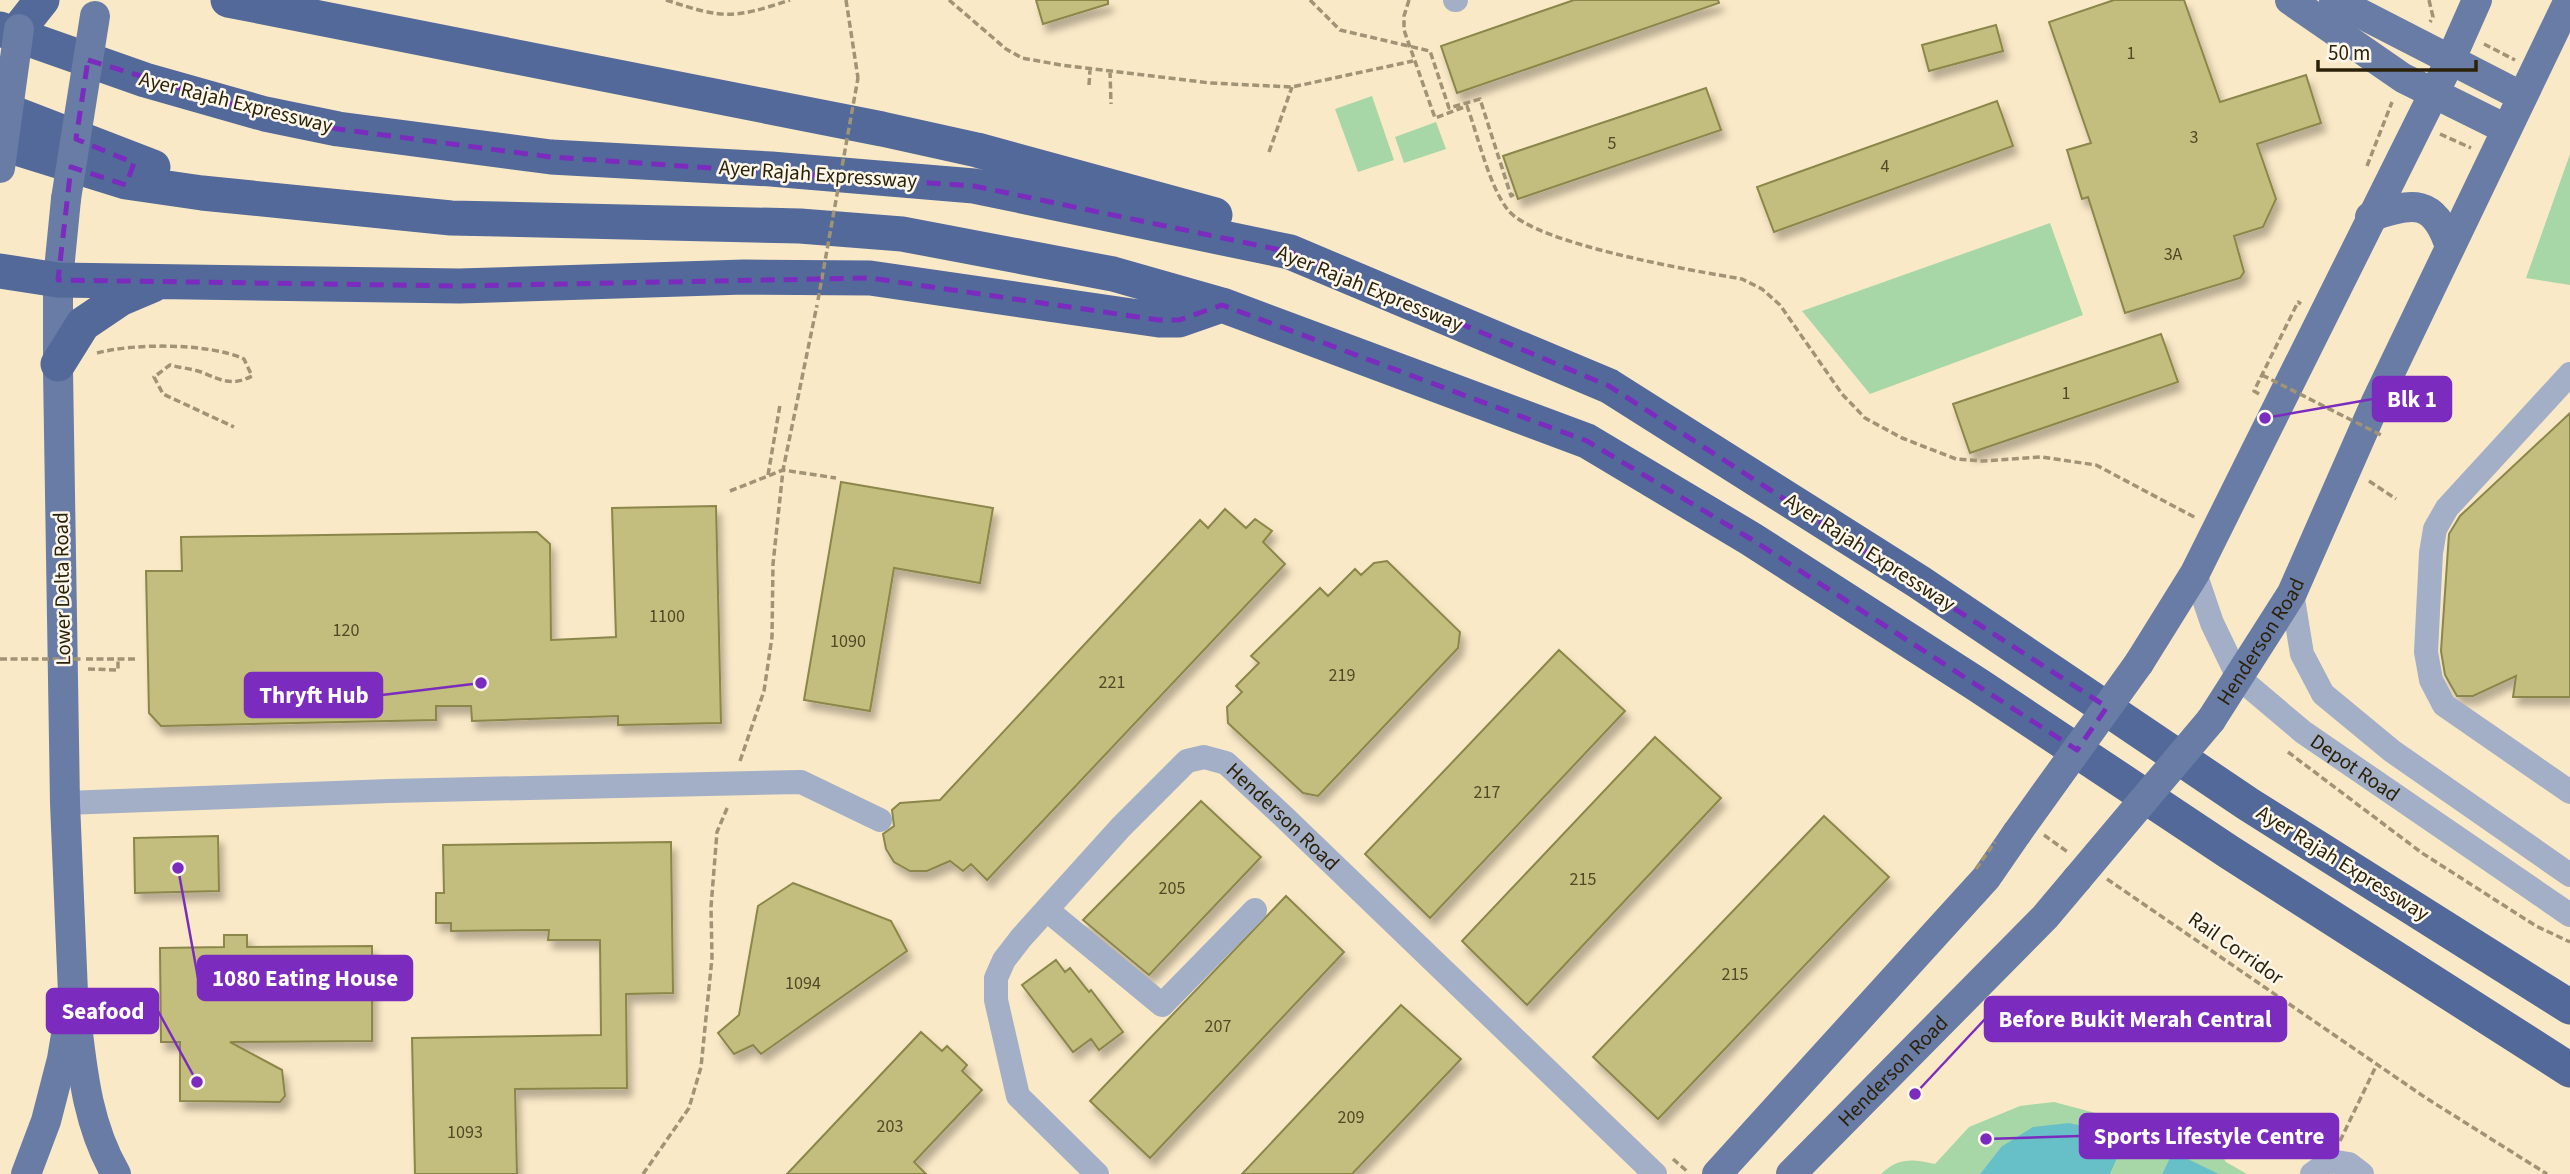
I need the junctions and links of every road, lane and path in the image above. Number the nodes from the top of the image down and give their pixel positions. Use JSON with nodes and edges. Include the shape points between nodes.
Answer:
{"nodes":[{"id":1,"x":229,"y":0,"type":"edge"},
{"id":2,"x":666,"y":0,"type":"edge"},
{"id":3,"x":790,"y":0,"type":"edge"},
{"id":4,"x":846,"y":0,"type":"edge"},
{"id":5,"x":949,"y":0,"type":"edge"},
{"id":6,"x":1310,"y":0,"type":"edge"},
{"id":7,"x":1409,"y":0,"type":"edge"},
{"id":8,"x":2290,"y":0,"type":"edge"},
{"id":9,"x":2334,"y":0,"type":"edge"},
{"id":10,"x":2429,"y":0,"type":"edge"},
{"id":11,"x":2477,"y":0,"type":"edge"},
{"id":12,"x":2569,"y":0,"type":"edge"},
{"id":13,"x":96,"y":8,"type":"edge"},
{"id":14,"x":25,"y":11,"type":"edge"},
{"id":15,"x":2461,"y":33,"type":"junction"},
{"id":16,"x":1413,"y":61,"type":"junction"},
{"id":17,"x":2450,"y":61,"type":"junction"},
{"id":18,"x":1090,"y":69,"type":"junction"},
{"id":19,"x":1110,"y":71,"type":"junction"},
{"id":20,"x":2528,"y":83,"type":"junction"},
{"id":21,"x":1089,"y":85,"type":"dead end"},
{"id":22,"x":1292,"y":87,"type":"junction"},
{"id":23,"x":2433,"y":94,"type":"junction"},
{"id":24,"x":1111,"y":104,"type":"dead end"},
{"id":25,"x":2390,"y":105,"type":"dead end"},
{"id":26,"x":0,"y":108,"type":"edge"},
{"id":27,"x":2417,"y":124,"type":"junction"},
{"id":28,"x":2506,"y":129,"type":"junction"},
{"id":29,"x":0,"y":143,"type":"edge"},
{"id":30,"x":1269,"y":152,"type":"dead end"},
{"id":31,"x":2492,"y":158,"type":"junction"},
{"id":32,"x":0,"y":168,"type":"edge"},
{"id":33,"x":202,"y":193,"type":"junction"},
{"id":34,"x":1516,"y":193,"type":"dead end"},
{"id":35,"x":2370,"y":217,"type":"junction"},
{"id":36,"x":2450,"y":247,"type":"junction"},
{"id":37,"x":1290,"y":252,"type":"junction"},
{"id":38,"x":0,"y":271,"type":"edge"},
{"id":39,"x":58,"y":280,"type":"junction"},
{"id":40,"x":163,"y":281,"type":"junction"},
{"id":41,"x":1222,"y":305,"type":"junction"},
{"id":42,"x":58,"y":370,"type":"junction"},
{"id":43,"x":2570,"y":374,"type":"edge"},
{"id":44,"x":2262,"y":375,"type":"dead end"},
{"id":45,"x":780,"y":405,"type":"dead end"},
{"id":46,"x":234,"y":427,"type":"dead end"},
{"id":47,"x":2381,"y":435,"type":"dead end"},
{"id":48,"x":783,"y":470,"type":"junction"},
{"id":49,"x":768,"y":476,"type":"junction"},
{"id":50,"x":836,"y":478,"type":"dead end"},
{"id":51,"x":2366,"y":480,"type":"dead end"},
{"id":52,"x":730,"y":491,"type":"dead end"},
{"id":53,"x":2396,"y":499,"type":"dead end"},
{"id":54,"x":2204,"y":522,"type":"dead end"},
{"id":55,"x":2195,"y":573,"type":"junction"},
{"id":56,"x":2292,"y":593,"type":"junction"},
{"id":57,"x":0,"y":659,"type":"edge"},
{"id":58,"x":118,"y":659,"type":"junction"},
{"id":59,"x":135,"y":659,"type":"dead end"},
{"id":60,"x":86,"y":669,"type":"dead end"},
{"id":61,"x":2238,"y":677,"type":"junction"},
{"id":62,"x":2282,"y":746,"type":"dead end"},
{"id":63,"x":734,"y":782,"type":"junction"},
{"id":64,"x":2570,"y":792,"type":"edge"},
{"id":65,"x":65,"y":803,"type":"junction"},
{"id":66,"x":880,"y":820,"type":"dead end"},
{"id":67,"x":2027,"y":832,"type":"junction"},
{"id":68,"x":2568,"y":866,"type":"edge"},
{"id":69,"x":2084,"y":870,"type":"junction"},
{"id":70,"x":1255,"y":910,"type":"dead end"},
{"id":71,"x":1047,"y":911,"type":"junction"},
{"id":72,"x":2570,"y":915,"type":"edge"},
{"id":73,"x":2570,"y":942,"type":"edge"},
{"id":74,"x":73,"y":993,"type":"junction"},
{"id":75,"x":2570,"y":1007,"type":"edge"},
{"id":76,"x":2377,"y":1064,"type":"junction"},
{"id":77,"x":2570,"y":1070,"type":"edge"},
{"id":78,"x":2321,"y":1168,"type":"edge"},
{"id":79,"x":26,"y":1174,"type":"edge"},
{"id":80,"x":116,"y":1174,"type":"edge"},
{"id":81,"x":643,"y":1174,"type":"edge"},
{"id":82,"x":1097,"y":1174,"type":"edge"},
{"id":83,"x":1655,"y":1174,"type":"edge"},
{"id":84,"x":1717,"y":1174,"type":"edge"},
{"id":85,"x":1791,"y":1174,"type":"edge"},
{"id":86,"x":2362,"y":1174,"type":"edge"},
{"id":87,"x":2547,"y":1174,"type":"edge"}],
"edges":[{"from":1,"to":37,"type":"highway","via":[[977,150],[1201,209],[1268,237]]},
{"from":2,"to":3,"type":"path","via":[[721,16],[749,14]]},
{"from":4,"to":48,"type":"path","bridge":true,"via":[[858,78],[811,343]]},
{"from":5,"to":18,"type":"path","via":[[1022,58]]},
{"from":6,"to":34,"type":"path","via":[[1340,30],[1430,51],[1449,108],[1480,99],[1511,196]]},
{"from":7,"to":16,"type":"path","via":[[1404,30]]},
{"from":8,"to":23,"type":"main road","via":[[2393,72]]},
{"from":9,"to":17,"type":"main road"},
{"from":10,"to":15,"type":"path","via":[[2433,18]]},
{"from":11,"to":15,"type":"main road"},
{"from":12,"to":20,"type":"main road","name":"Henderson Road"},
{"from":13,"to":39,"type":"main road","name":"Lower Delta Road","bridge":true},
{"from":14,"to":32,"type":"main road","bridge":true},
{"from":14,"to":37,"type":"highway","name":"Ayer Rajah Expressway","via":[[145,80],[338,129],[551,157],[974,186]]},
{"from":15,"to":17,"type":"main road"},
{"from":15,"to":20,"type":"path"},
{"from":16,"to":22,"type":"path"},
{"from":16,"to":54,"type":"path","via":[[1435,118],[1467,106],[1502,201],[1526,226],[1558,239],[1742,279],[1762,289],[1780,305],[1842,394],[1865,418],[1931,451],[1956,459],[2041,457],[2096,465]]},
{"from":17,"to":20,"type":"main road"},
{"from":17,"to":23,"type":"main road"},
{"from":18,"to":19,"type":"path"},
{"from":18,"to":21,"type":"path"},
{"from":19,"to":22,"type":"path"},
{"from":19,"to":24,"type":"path"},
{"from":20,"to":28,"type":"main road","name":"Henderson Road"},
{"from":22,"to":30,"type":"path"},
{"from":23,"to":27,"type":"main road"},
{"from":23,"to":28,"type":"main road"},
{"from":25,"to":27,"type":"path"},
{"from":26,"to":33,"type":"highway","via":[[175,177]]},
{"from":27,"to":31,"type":"path"},
{"from":27,"to":35,"type":"main road"},
{"from":28,"to":31,"type":"main road","name":"Henderson Road"},
{"from":29,"to":33,"type":"highway","via":[[99,175]]},
{"from":31,"to":36,"type":"main road","name":"Henderson Road"},
{"from":33,"to":41,"type":"highway","via":[[451,218],[800,226],[902,233],[1113,274]]},
{"from":35,"to":36,"type":"main road","via":[[2403,206],[2430,210],[2442,223]]},
{"from":35,"to":55,"type":"main road"},
{"from":36,"to":56,"type":"main road","name":"Henderson Road"},
{"from":37,"to":75,"type":"highway","name":"Ayer Rajah Expressway","via":[[1609,386],[1976,620],[2248,804]]},
{"from":38,"to":39,"type":"highway"},
{"from":39,"to":40,"type":"highway"},
{"from":39,"to":42,"type":"main road","name":"Lower Delta Road"},
{"from":40,"to":41,"type":"highway","via":[[459,286],[870,278],[1159,320],[1179,320]]},
{"from":40,"to":42,"type":"highway","via":[[120,299],[83,324]]},
{"from":41,"to":77,"type":"highway","via":[[1587,441],[1751,539]]},
{"from":42,"to":46,"type":"path","via":[[105,351],[148,346],[232,353],[244,359],[252,376],[240,382],[218,381],[170,365],[154,377],[163,394]]},
{"from":42,"to":65,"type":"main road","name":"Lower Delta Road"},
{"from":43,"to":64,"type":"street","via":[[2447,508],[2435,528],[2426,652],[2431,680],[2444,705]]},
{"from":44,"to":47,"type":"path","bridge":true},
{"from":45,"to":49,"type":"path"},
{"from":48,"to":49,"type":"path"},
{"from":48,"to":50,"type":"path"},
{"from":48,"to":63,"type":"path","via":[[764,691]]},
{"from":49,"to":52,"type":"path"},
{"from":51,"to":53,"type":"path"},
{"from":55,"to":61,"type":"street","name":"Depot Road"},
{"from":55,"to":67,"type":"main road","bridge":true},
{"from":56,"to":61,"type":"main road","name":"Henderson Road"},
{"from":56,"to":68,"type":"street","name":"Depot Road","via":[[2302,654],[2323,694],[2392,751]]},
{"from":57,"to":58,"type":"path","bridge":true},
{"from":58,"to":59,"type":"path"},
{"from":58,"to":60,"type":"path","via":[[118,670]]},
{"from":61,"to":69,"type":"main road","name":"Henderson Road","bridge":true,"via":[[2211,720]]},
{"from":61,"to":72,"type":"street","name":"Depot Road","via":[[2325,748]]},
{"from":62,"to":73,"type":"path","via":[[2422,853],[2536,926]]},
{"from":63,"to":65,"type":"street"},
{"from":63,"to":66,"type":"street","via":[[800,782]]},
{"from":63,"to":81,"type":"path","via":[[717,832],[712,958],[701,1067],[689,1108]]},
{"from":65,"to":74,"type":"main road","name":"Lower Delta Road"},
{"from":67,"to":69,"type":"path","name":"Rail Corridor"},
{"from":67,"to":84,"type":"main road"},
{"from":69,"to":76,"type":"path","name":"Rail Corridor"},
{"from":69,"to":85,"type":"main road","name":"Henderson Road","via":[[2045,917]]},
{"from":70,"to":71,"type":"street","via":[[1162,1005]]},
{"from":71,"to":82,"type":"street","name":"Henderson Road","via":[[1004,960],[996,978],[996,1000],[1018,1096]]},
{"from":71,"to":83,"type":"street","name":"Henderson Road","via":[[1186,761],[1204,757],[1226,764]]},
{"from":74,"to":79,"type":"main road","name":"Lower Delta Road","via":[[59,1072]]},
{"from":74,"to":80,"type":"main road","via":[[85,1094],[103,1152]]},
{"from":76,"to":78,"type":"path"},
{"from":76,"to":87,"type":"path","name":"Rail Corridor"},
{"from":78,"to":86,"type":"street","via":[[2349,1164]]}]}
